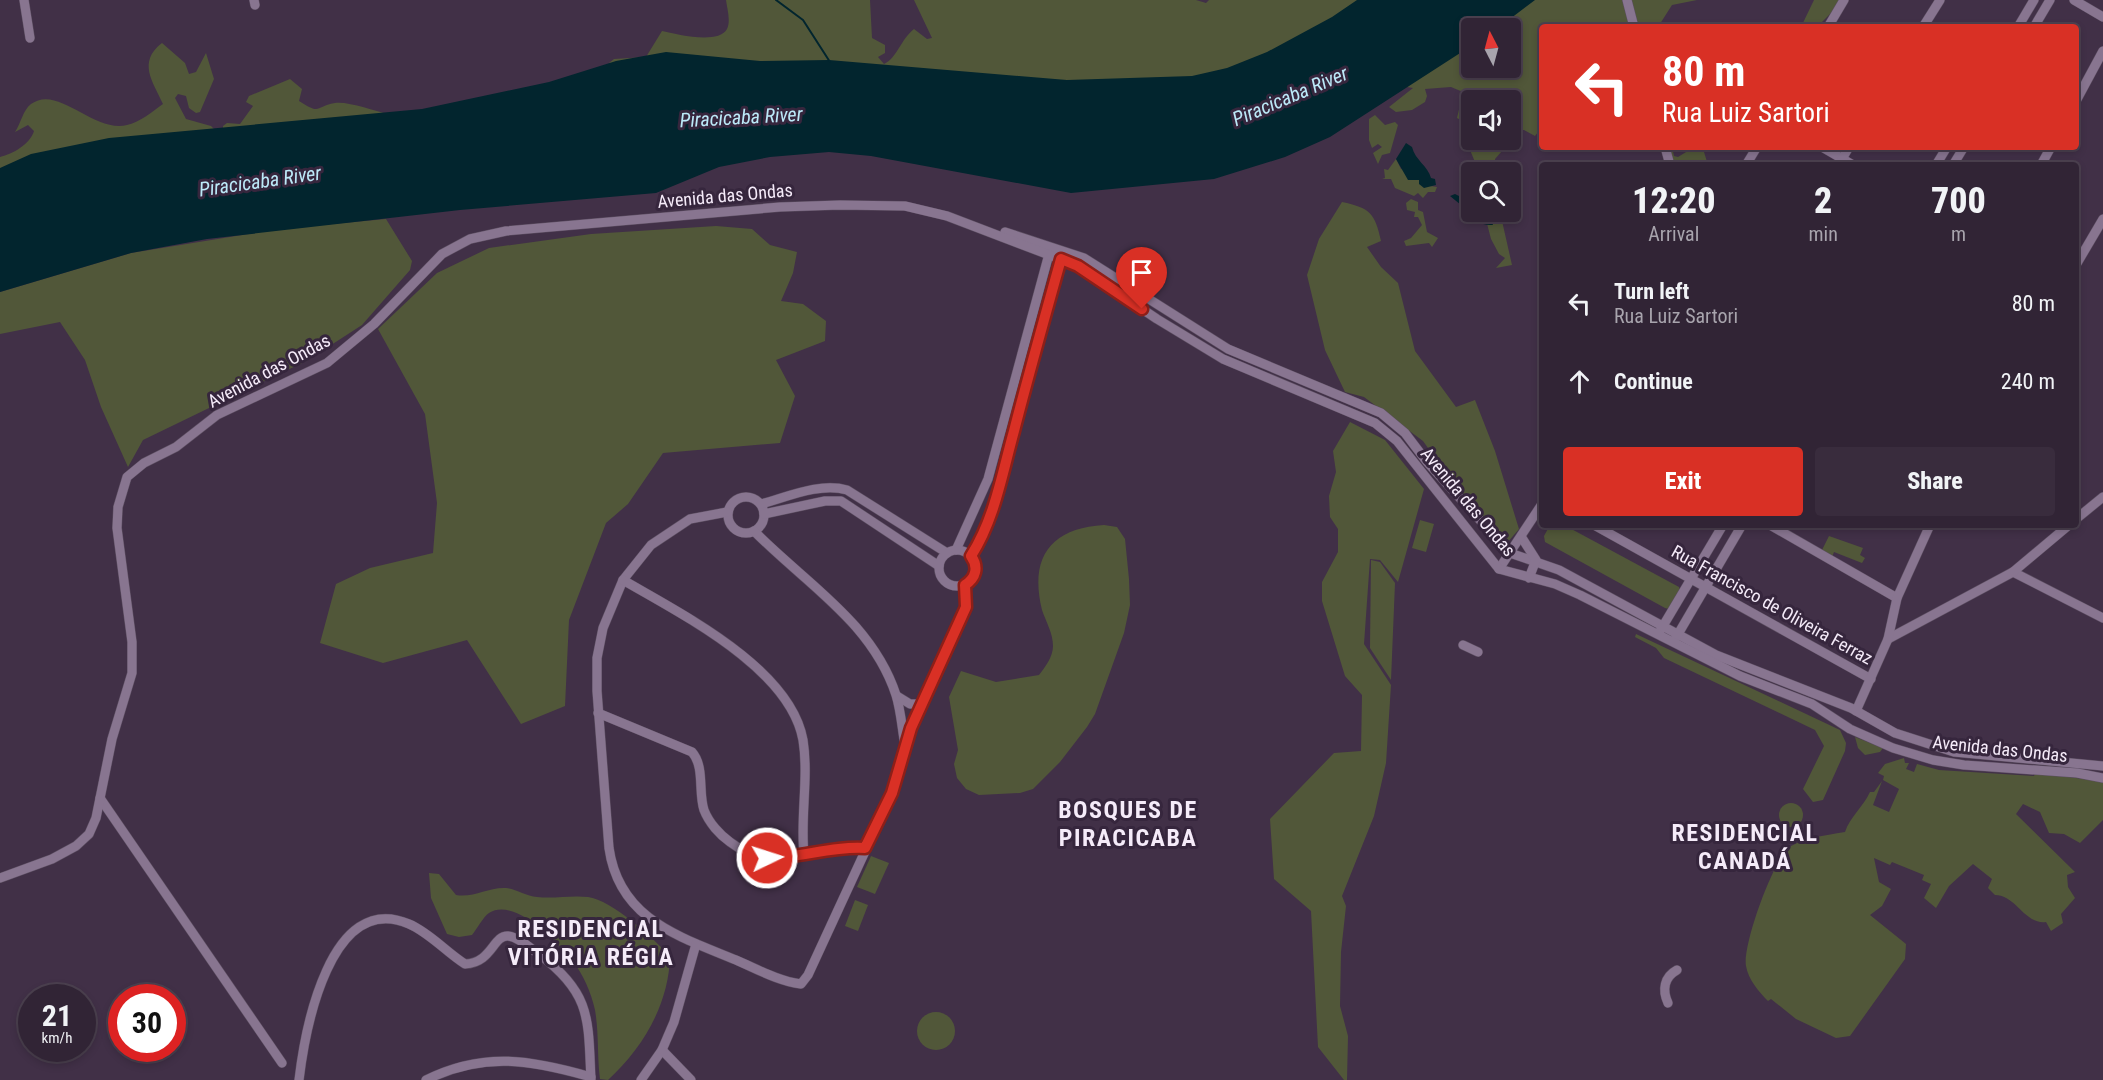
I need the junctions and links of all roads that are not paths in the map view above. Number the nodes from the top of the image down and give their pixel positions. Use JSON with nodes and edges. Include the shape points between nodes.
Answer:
{"nodes":[{"id":1,"x":24,"y":0,"type":"edge"},
{"id":2,"x":1627,"y":0,"type":"edge"},
{"id":3,"x":1844,"y":0,"type":"edge"},
{"id":4,"x":1940,"y":0,"type":"edge"},
{"id":5,"x":2034,"y":0,"type":"edge"},
{"id":6,"x":2050,"y":0,"type":"edge"},
{"id":7,"x":2074,"y":0,"type":"edge"},
{"id":8,"x":2103,"y":16,"type":"edge"},
{"id":9,"x":1633,"y":24,"type":"edge"},
{"id":10,"x":1830,"y":24,"type":"edge"},
{"id":11,"x":1925,"y":24,"type":"edge"},
{"id":12,"x":2020,"y":24,"type":"edge"},
{"id":13,"x":2036,"y":24,"type":"edge"},
{"id":14,"x":30,"y":38,"type":"dead end"},
{"id":15,"x":2103,"y":51,"type":"edge"},
{"id":16,"x":2079,"y":95,"type":"edge"},
{"id":17,"x":1827,"y":150,"type":"edge"},
{"id":18,"x":1847,"y":150,"type":"edge"},
{"id":19,"x":1842,"y":159,"type":"junction"},
{"id":20,"x":1848,"y":162,"type":"edge"},
{"id":21,"x":2103,"y":219,"type":"edge"},
{"id":22,"x":970,"y":226,"type":"junction"},
{"id":23,"x":1049,"y":254,"type":"junction"},
{"id":24,"x":1061,"y":259,"type":"junction"},
{"id":25,"x":2079,"y":259,"type":"edge"},
{"id":26,"x":1001,"y":429,"type":"junction"},
{"id":27,"x":1013,"y":434,"type":"junction"},
{"id":28,"x":988,"y":479,"type":"junction"},
{"id":29,"x":1002,"y":483,"type":"junction"},
{"id":30,"x":2103,"y":497,"type":"edge"},
{"id":31,"x":761,"y":504,"type":"junction"},
{"id":32,"x":1539,"y":509,"type":"edge"},
{"id":33,"x":727,"y":512,"type":"junction"},
{"id":34,"x":764,"y":514,"type":"junction"},
{"id":35,"x":2079,"y":517,"type":"edge"},
{"id":36,"x":1599,"y":528,"type":"edge"},
{"id":37,"x":1721,"y":528,"type":"edge"},
{"id":38,"x":1740,"y":528,"type":"edge"},
{"id":39,"x":1775,"y":528,"type":"edge"},
{"id":40,"x":1929,"y":528,"type":"edge"},
{"id":41,"x":2065,"y":528,"type":"edge"},
{"id":42,"x":754,"y":531,"type":"junction"},
{"id":43,"x":1522,"y":538,"type":"junction"},
{"id":44,"x":952,"y":552,"type":"junction"},
{"id":45,"x":1510,"y":553,"type":"junction"},
{"id":46,"x":971,"y":556,"type":"junction"},
{"id":47,"x":1536,"y":560,"type":"junction"},
{"id":48,"x":939,"y":566,"type":"junction"},
{"id":49,"x":1499,"y":569,"type":"junction"},
{"id":50,"x":2013,"y":572,"type":"junction"},
{"id":51,"x":1529,"y":578,"type":"junction"},
{"id":52,"x":1691,"y":579,"type":"junction"},
{"id":53,"x":623,"y":580,"type":"junction"},
{"id":54,"x":965,"y":585,"type":"junction"},
{"id":55,"x":1706,"y":587,"type":"junction"},
{"id":56,"x":1897,"y":598,"type":"junction"},
{"id":57,"x":2103,"y":618,"type":"edge"},
{"id":58,"x":1660,"y":631,"type":"junction"},
{"id":59,"x":1888,"y":639,"type":"junction"},
{"id":60,"x":1675,"y":640,"type":"junction"},
{"id":61,"x":1463,"y":645,"type":"dead end"},
{"id":62,"x":1478,"y":652,"type":"dead end"},
{"id":63,"x":1871,"y":679,"type":"junction"},
{"id":64,"x":897,"y":696,"type":"junction"},
{"id":65,"x":922,"y":704,"type":"junction"},
{"id":66,"x":1853,"y":710,"type":"junction"},
{"id":67,"x":598,"y":713,"type":"junction"},
{"id":68,"x":1837,"y":721,"type":"junction"},
{"id":69,"x":1850,"y":729,"type":"junction"},
{"id":70,"x":1895,"y":733,"type":"junction"},
{"id":71,"x":906,"y":748,"type":"junction"},
{"id":72,"x":2103,"y":766,"type":"edge"},
{"id":73,"x":2103,"y":778,"type":"edge"},
{"id":74,"x":100,"y":798,"type":"junction"},
{"id":75,"x":865,"y":848,"type":"junction"},
{"id":76,"x":804,"y":855,"type":"junction"},
{"id":77,"x":0,"y":878,"type":"edge"},
{"id":78,"x":696,"y":944,"type":"junction"},
{"id":79,"x":1677,"y":970,"type":"dead end"},
{"id":80,"x":1668,"y":1003,"type":"dead end"},
{"id":81,"x":662,"y":1050,"type":"junction"},
{"id":82,"x":282,"y":1063,"type":"dead end"},
{"id":83,"x":437,"y":1078,"type":"edge"},
{"id":84,"x":591,"y":1078,"type":"edge"},
{"id":85,"x":299,"y":1080,"type":"edge"},
{"id":86,"x":426,"y":1080,"type":"edge"},
{"id":87,"x":641,"y":1080,"type":"edge"},
{"id":88,"x":691,"y":1080,"type":"edge"}],
"edges":[{"from":1,"to":14,"type":"street"},
{"from":2,"to":9,"type":"street"},
{"from":3,"to":10,"type":"street"},
{"from":4,"to":11,"type":"street"},
{"from":5,"to":12,"type":"street"},
{"from":6,"to":13,"type":"street"},
{"from":7,"to":8,"type":"street"},
{"from":15,"to":16,"type":"street"},
{"from":17,"to":19,"type":"street"},
{"from":18,"to":19,"type":"street"},
{"from":19,"to":20,"type":"street"},
{"from":21,"to":25,"type":"street"},
{"from":22,"to":23,"type":"street","name":"Avenida das Ondas"},
{"from":22,"to":45,"type":"street","name":"Avenida das Ondas","via":[[1004,232],[1084,258],[1228,349],[1381,413],[1405,434]]},
{"from":22,"to":74,"type":"street","name":"Avenida das Ondas","via":[[905,206],[780,207],[506,231],[470,239],[442,254],[374,324],[327,363],[217,415],[176,447],[144,463],[127,477],[118,507],[117,528],[132,642],[132,673],[112,739]]},
{"from":23,"to":24,"type":"street","name":"Avenida das Ondas"},
{"from":23,"to":26,"type":"street"},
{"from":24,"to":27,"type":"street"},
{"from":24,"to":49,"type":"street","name":"Avenida das Ondas","via":[[1223,359],[1375,423],[1397,441]]},
{"from":26,"to":27,"type":"street"},
{"from":26,"to":28,"type":"street"},
{"from":27,"to":29,"type":"street"},
{"from":28,"to":29,"type":"street"},
{"from":28,"to":44,"type":"street"},
{"from":29,"to":46,"type":"street"},
{"from":30,"to":35,"type":"street"},
{"from":31,"to":33,"type":"street","via":[[752,497],[741,497],[732,502]]},
{"from":31,"to":34,"type":"street"},
{"from":31,"to":44,"type":"street","via":[[838,487]]},
{"from":32,"to":43,"type":"street"},
{"from":33,"to":42,"type":"street","via":[[729,523],[737,531]]},
{"from":33,"to":53,"type":"street","via":[[690,519],[664,534],[651,544]]},
{"from":34,"to":42,"type":"street","via":[[762,524]]},
{"from":34,"to":48,"type":"street","via":[[841,501]]},
{"from":36,"to":52,"type":"street","name":"Rua Francisco de Oliveira Ferraz"},
{"from":37,"to":52,"type":"street"},
{"from":38,"to":55,"type":"street"},
{"from":39,"to":56,"type":"street"},
{"from":40,"to":56,"type":"street"},
{"from":41,"to":50,"type":"street"},
{"from":42,"to":64,"type":"street","via":[[848,615],[880,657]]},
{"from":43,"to":45,"type":"street"},
{"from":43,"to":47,"type":"street","name":"Avenida das Ondas"},
{"from":44,"to":46,"type":"street"},
{"from":44,"to":48,"type":"street"},
{"from":45,"to":47,"type":"street","name":"Avenida das Ondas"},
{"from":45,"to":49,"type":"street"},
{"from":46,"to":54,"type":"street","via":[[975,574]]},
{"from":47,"to":51,"type":"street"},
{"from":47,"to":58,"type":"street","name":"Avenida das Ondas","via":[[1593,587]]},
{"from":48,"to":54,"type":"street","via":[[940,576],[948,584]]},
{"from":49,"to":51,"type":"street","name":"Avenida das Ondas"},
{"from":50,"to":57,"type":"street"},
{"from":50,"to":59,"type":"street"},
{"from":51,"to":58,"type":"street","name":"Avenida das Ondas","via":[[1555,584]]},
{"from":52,"to":55,"type":"street","name":"Rua Francisco de Oliveira Ferraz"},
{"from":52,"to":58,"type":"street"},
{"from":53,"to":67,"type":"street","via":[[610,609],[597,658]]},
{"from":53,"to":76,"type":"street","via":[[740,653],[786,702],[803,741]]},
{"from":54,"to":65,"type":"street","via":[[966,607]]},
{"from":55,"to":60,"type":"street"},
{"from":55,"to":63,"type":"street","name":"Rua Francisco de Oliveira Ferraz"},
{"from":56,"to":59,"type":"street"},
{"from":58,"to":60,"type":"street","name":"Avenida das Ondas"},
{"from":59,"to":63,"type":"street"},
{"from":60,"to":66,"type":"street","name":"Avenida das Ondas"},
{"from":60,"to":68,"type":"street","name":"Avenida das Ondas","via":[[1740,676],[1812,704]]},
{"from":61,"to":62,"type":"street"},
{"from":63,"to":66,"type":"street"},
{"from":64,"to":65,"type":"street","via":[[910,704]]},
{"from":64,"to":71,"type":"street"},
{"from":65,"to":71,"type":"street"},
{"from":66,"to":68,"type":"street","via":[[1851,717]]},
{"from":66,"to":70,"type":"street","name":"Avenida das Ondas"},
{"from":67,"to":76,"type":"street","via":[[692,752],[699,764],[704,811],[723,837],[735,846],[767,858]]},
{"from":67,"to":78,"type":"street","via":[[614,872],[625,894],[651,921]]},
{"from":68,"to":69,"type":"street","name":"Avenida das Ondas"},
{"from":69,"to":70,"type":"street","via":[[1871,726]]},
{"from":69,"to":73,"type":"street","name":"Avenida das Ondas","via":[[1933,760]]},
{"from":70,"to":72,"type":"street","name":"Avenida das Ondas","via":[[1954,752]]},
{"from":71,"to":75,"type":"street","via":[[892,793]]},
{"from":74,"to":77,"type":"street","name":"Avenida das Ondas","via":[[89,834],[76,846]]},
{"from":74,"to":82,"type":"street"},
{"from":75,"to":76,"type":"street"},
{"from":75,"to":78,"type":"street","via":[[801,984],[782,980]]},
{"from":78,"to":81,"type":"street","via":[[681,1004]]},
{"from":79,"to":80,"type":"street","via":[[1671,973],[1664,988]]},
{"from":81,"to":87,"type":"street"},
{"from":81,"to":88,"type":"street"},
{"from":83,"to":84,"type":"street","via":[[459,1067],[502,1060],[536,1062]]},
{"from":83,"to":86,"type":"street"},
{"from":84,"to":85,"type":"street","via":[[588,1030],[582,1004],[568,977],[517,938],[501,938],[482,961],[465,964],[408,924],[389,920],[369,923],[353,932],[331,960],[313,1005]]}]}
